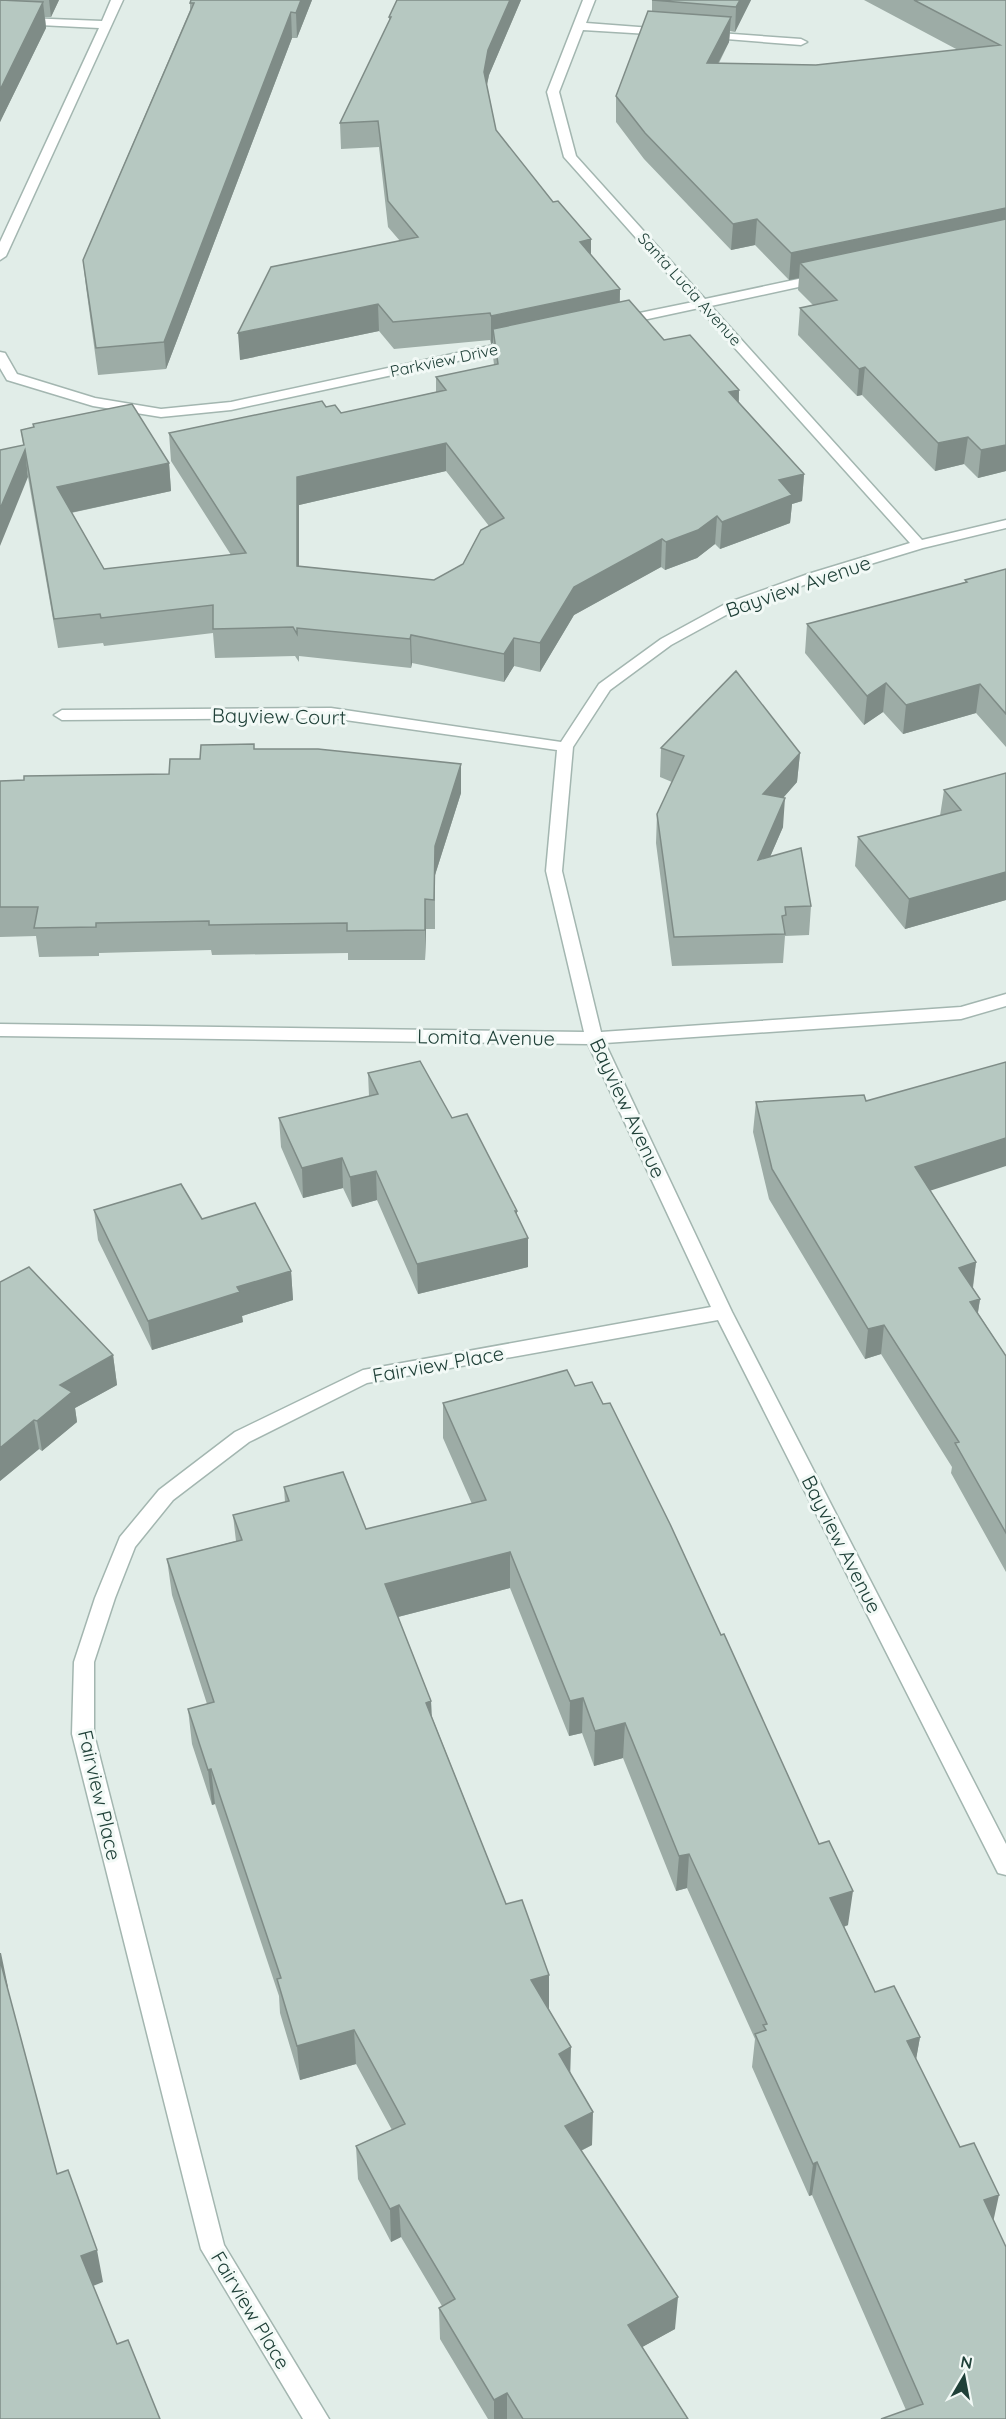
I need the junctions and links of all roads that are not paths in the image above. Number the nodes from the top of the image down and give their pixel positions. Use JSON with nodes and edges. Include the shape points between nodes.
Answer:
{"nodes":[{"id":1,"x":117,"y":0,"type":"edge"},
{"id":2,"x":589,"y":0,"type":"edge"},
{"id":3,"x":0,"y":20,"type":"edge"},
{"id":4,"x":106,"y":25,"type":"junction"},
{"id":5,"x":580,"y":26,"type":"junction"},
{"id":6,"x":673,"y":33,"type":"edge"},
{"id":7,"x":697,"y":34,"type":"edge"},
{"id":8,"x":801,"y":42,"type":"dead end"},
{"id":9,"x":6,"y":228,"type":"edge"},
{"id":10,"x":0,"y":256,"type":"edge"},
{"id":11,"x":831,"y":276,"type":"edge"},
{"id":12,"x":703,"y":303,"type":"junction"},
{"id":13,"x":611,"y":324,"type":"edge"},
{"id":14,"x":531,"y":341,"type":"edge"},
{"id":15,"x":0,"y":356,"type":"edge"},
{"id":16,"x":12,"y":377,"type":"junction"},
{"id":17,"x":0,"y":386,"type":"edge"},
{"id":18,"x":1006,"y":524,"type":"edge"},
{"id":19,"x":920,"y":545,"type":"junction"},
{"id":20,"x":62,"y":715,"type":"dead end"},
{"id":21,"x":565,"y":747,"type":"junction"},
{"id":22,"x":1006,"y":1000,"type":"edge"},
{"id":23,"x":0,"y":1030,"type":"edge"},
{"id":24,"x":594,"y":1038,"type":"junction"},
{"id":25,"x":723,"y":1312,"type":"junction"},
{"id":26,"x":1006,"y":1866,"type":"edge"},
{"id":27,"x":317,"y":2419,"type":"edge"}],
"edges":[{"from":1,"to":4,"type":"street"},
{"from":2,"to":5,"type":"street","name":"Santa Lucia Avenue"},
{"from":3,"to":4,"type":"street"},
{"from":4,"to":9,"type":"street"},
{"from":5,"to":6,"type":"street"},
{"from":5,"to":12,"type":"street","name":"Santa Lucia Avenue","via":[[554,92],[570,157]]},
{"from":7,"to":8,"type":"street"},
{"from":9,"to":10,"type":"street"},
{"from":11,"to":12,"type":"street"},
{"from":12,"to":13,"type":"street"},
{"from":12,"to":19,"type":"street","name":"Santa Lucia Avenue"},
{"from":14,"to":16,"type":"street","name":"Parkview Drive","via":[[231,406],[161,413],[93,402]]},
{"from":15,"to":16,"type":"street"},
{"from":16,"to":17,"type":"street"},
{"from":18,"to":19,"type":"street","name":"Bayview Avenue"},
{"from":19,"to":21,"type":"street","name":"Bayview Avenue","via":[[732,606],[666,642],[604,687]]},
{"from":20,"to":21,"type":"street","name":"Bayview Court","via":[[331,713]]},
{"from":21,"to":24,"type":"street","name":"Bayview Avenue","via":[[554,871]]},
{"from":22,"to":24,"type":"street","name":"Lomita Avenue","via":[[962,1013]]},
{"from":23,"to":24,"type":"street","name":"Lomita Avenue"},
{"from":24,"to":25,"type":"street","name":"Bayview Avenue"},
{"from":25,"to":26,"type":"street","name":"Bayview Avenue"},
{"from":25,"to":27,"type":"street","name":"Fairview Place","via":[[363,1377],[242,1437],[166,1495],[127,1543],[105,1598],[84,1662],[83,1734],[213,2249]]}]}
